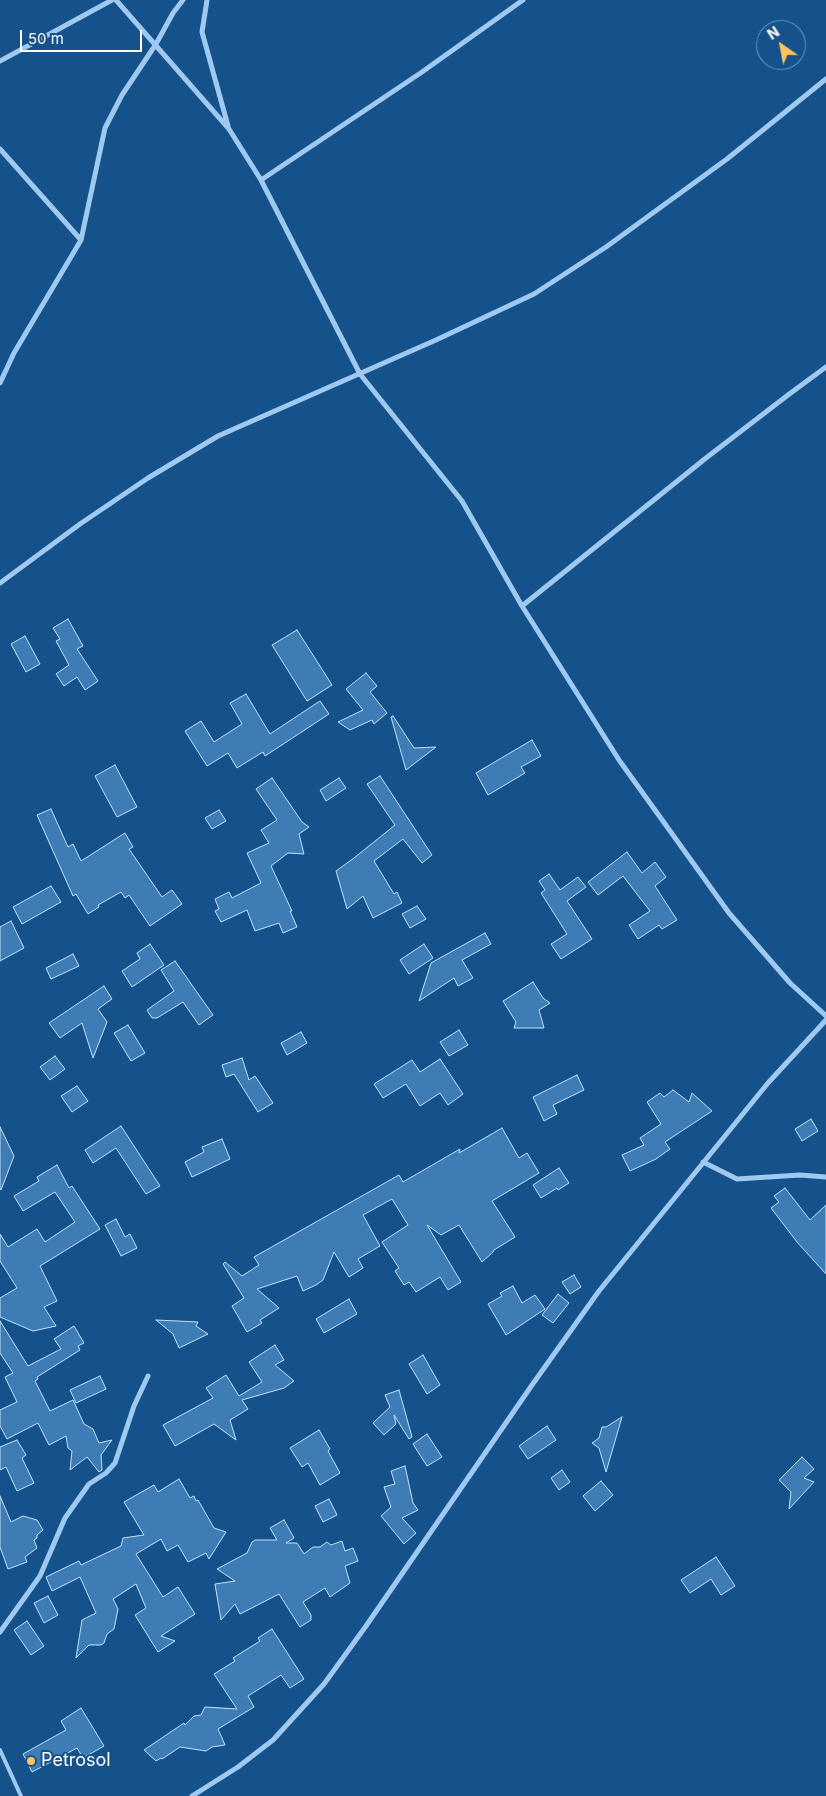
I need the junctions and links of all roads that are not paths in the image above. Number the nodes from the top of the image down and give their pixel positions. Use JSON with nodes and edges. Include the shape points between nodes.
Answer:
{"nodes":[{"id":1,"x":112,"y":0,"type":"edge"},
{"id":2,"x":116,"y":0,"type":"edge"},
{"id":3,"x":183,"y":0,"type":"edge"},
{"id":4,"x":207,"y":0,"type":"edge"},
{"id":5,"x":523,"y":0,"type":"edge"},
{"id":6,"x":156,"y":44,"type":"junction"},
{"id":7,"x":0,"y":61,"type":"edge"},
{"id":8,"x":826,"y":79,"type":"edge"},
{"id":9,"x":229,"y":129,"type":"junction"},
{"id":10,"x":0,"y":148,"type":"edge"},
{"id":11,"x":261,"y":180,"type":"junction"},
{"id":12,"x":81,"y":240,"type":"junction"},
{"id":13,"x":826,"y":367,"type":"edge"},
{"id":14,"x":360,"y":374,"type":"junction"},
{"id":15,"x":0,"y":383,"type":"edge"},
{"id":16,"x":0,"y":583,"type":"edge"},
{"id":17,"x":522,"y":606,"type":"junction"},
{"id":18,"x":826,"y":1016,"type":"edge"},
{"id":19,"x":826,"y":1020,"type":"edge"},
{"id":20,"x":702,"y":1162,"type":"junction"},
{"id":21,"x":826,"y":1177,"type":"edge"},
{"id":22,"x":148,"y":1376,"type":"dead end"},
{"id":23,"x":0,"y":1632,"type":"edge"},
{"id":24,"x":0,"y":1750,"type":"edge"},
{"id":25,"x":21,"y":1796,"type":"edge"},
{"id":26,"x":192,"y":1796,"type":"edge"}],
"edges":[{"from":1,"to":7,"type":"street"},
{"from":2,"to":6,"type":"street"},
{"from":3,"to":6,"type":"street"},
{"from":4,"to":9,"type":"street","via":[[202,32]]},
{"from":5,"to":11,"type":"street"},
{"from":6,"to":9,"type":"street"},
{"from":6,"to":12,"type":"street","via":[[122,95],[105,128]]},
{"from":8,"to":14,"type":"street","via":[[727,159],[606,247],[534,294]]},
{"from":9,"to":11,"type":"street"},
{"from":10,"to":12,"type":"street"},
{"from":11,"to":14,"type":"street"},
{"from":12,"to":15,"type":"street","via":[[14,353]]},
{"from":13,"to":17,"type":"street"},
{"from":14,"to":16,"type":"street","via":[[218,436],[117,499]]},
{"from":14,"to":17,"type":"street","via":[[462,501]]},
{"from":17,"to":18,"type":"street","via":[[619,760],[728,913],[790,983]]},
{"from":19,"to":20,"type":"street"},
{"from":20,"to":21,"type":"street","via":[[737,1179],[800,1175]]},
{"from":20,"to":26,"type":"street","via":[[599,1291],[324,1684],[273,1740]]},
{"from":22,"to":23,"type":"street","via":[[115,1463],[89,1484],[65,1518],[40,1576]]},
{"from":24,"to":25,"type":"lane"}]}
